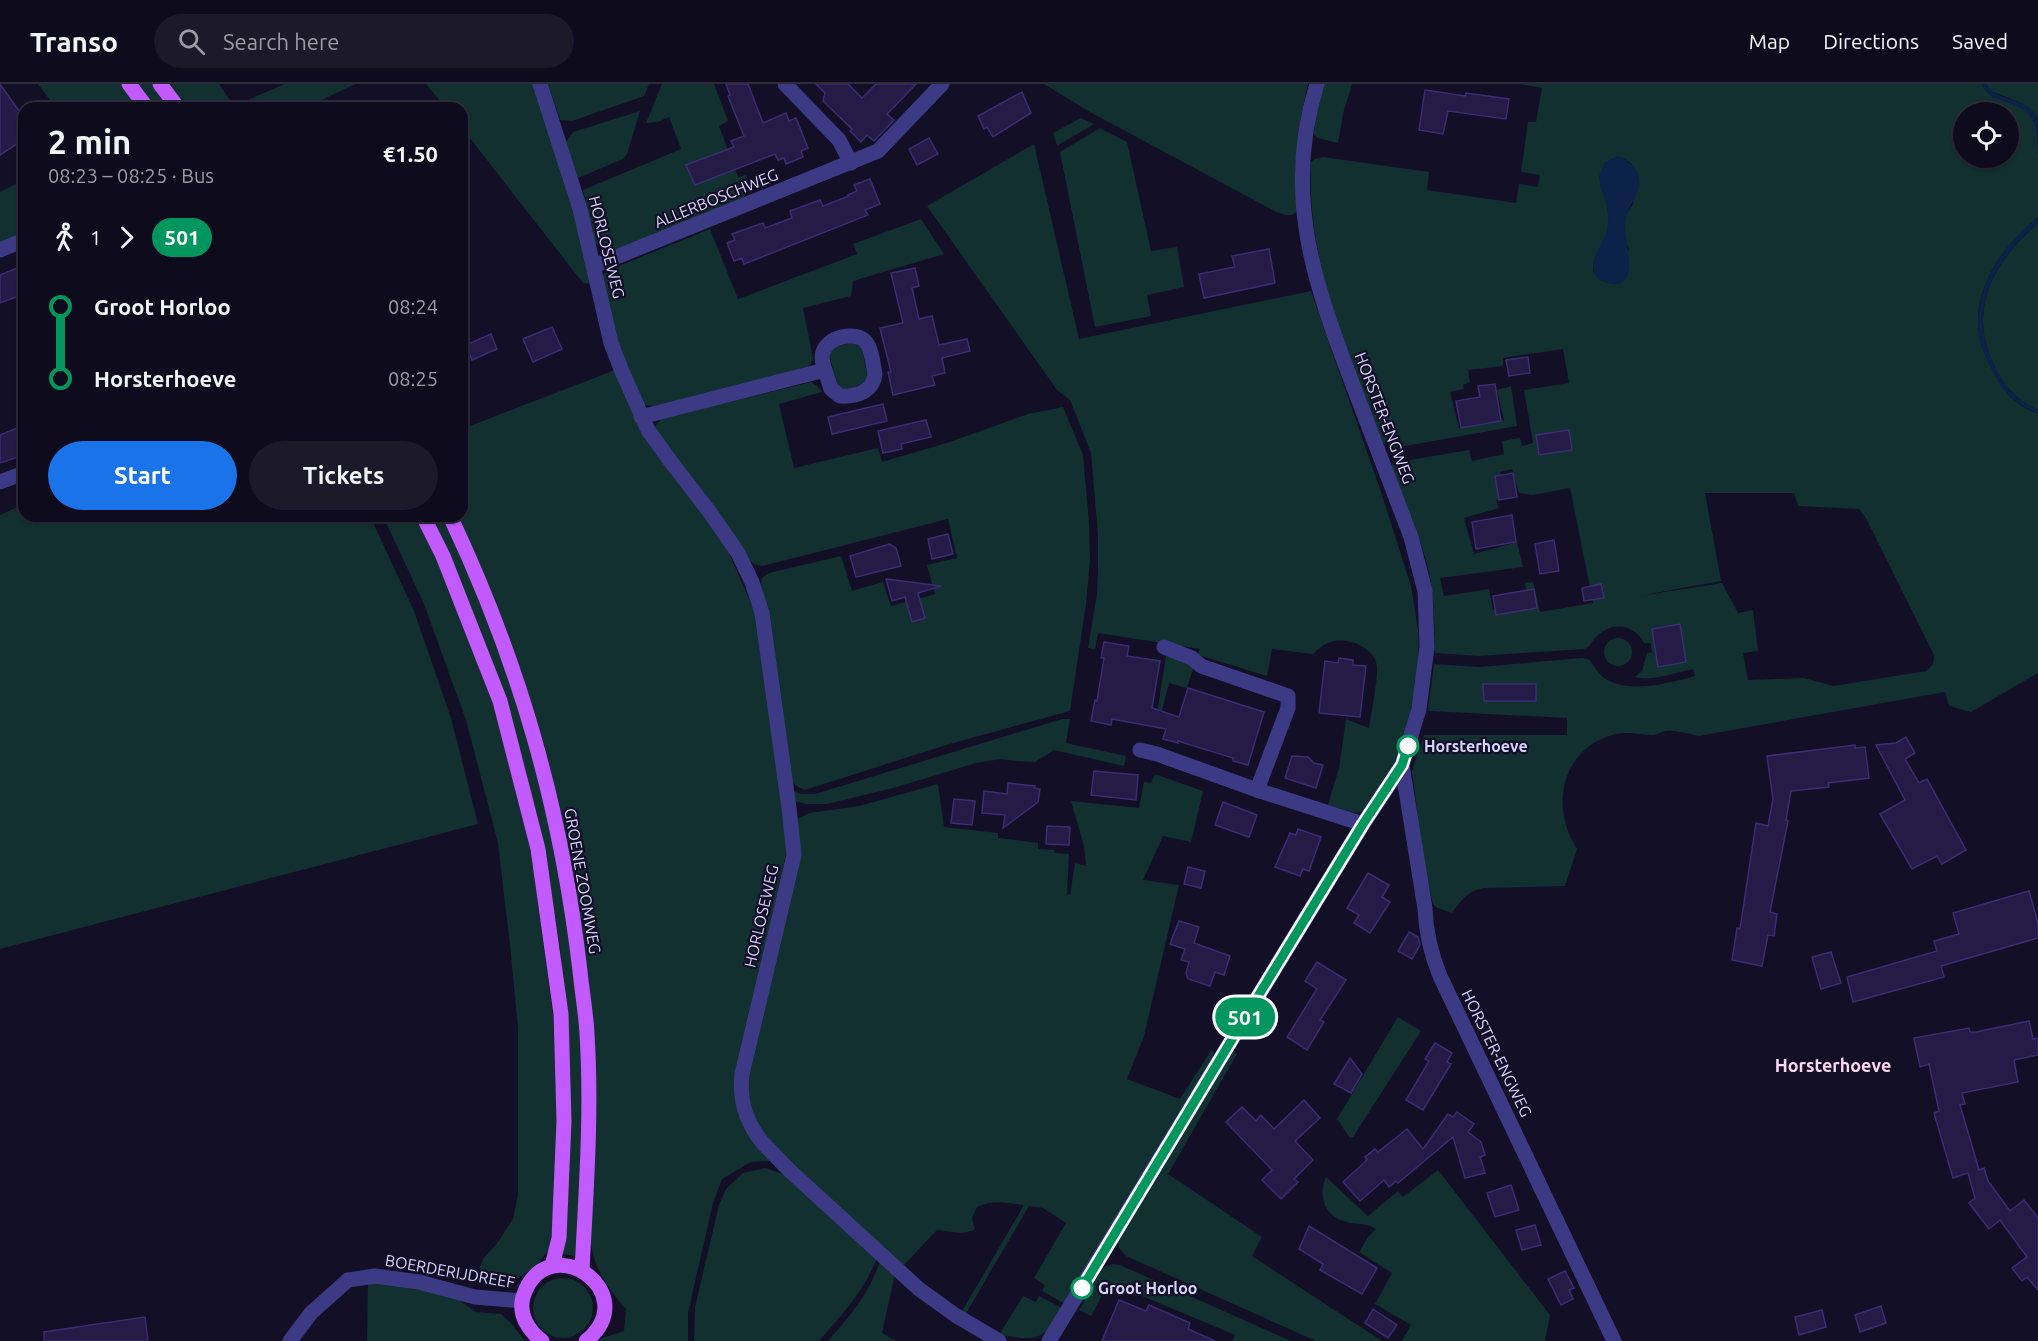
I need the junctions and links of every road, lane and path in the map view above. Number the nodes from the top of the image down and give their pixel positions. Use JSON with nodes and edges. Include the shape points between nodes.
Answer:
{"nodes":[{"id":1,"x":129,"y":84,"type":"edge"},
{"id":2,"x":160,"y":84,"type":"edge"},
{"id":3,"x":540,"y":84,"type":"edge"},
{"id":4,"x":785,"y":84,"type":"edge"},
{"id":5,"x":942,"y":84,"type":"edge"},
{"id":6,"x":1317,"y":84,"type":"edge"},
{"id":7,"x":142,"y":102,"type":"edge"},
{"id":8,"x":174,"y":102,"type":"edge"},
{"id":9,"x":851,"y":163,"type":"junction"},
{"id":10,"x":18,"y":242,"type":"edge"},
{"id":11,"x":0,"y":250,"type":"edge"},
{"id":12,"x":594,"y":266,"type":"junction"},
{"id":13,"x":825,"y":370,"type":"dead end"},
{"id":14,"x":641,"y":417,"type":"junction"},
{"id":15,"x":18,"y":474,"type":"edge"},
{"id":16,"x":0,"y":482,"type":"edge"},
{"id":17,"x":426,"y":522,"type":"edge"},
{"id":18,"x":453,"y":522,"type":"edge"},
{"id":19,"x":1164,"y":647,"type":"dead end"},
{"id":20,"x":1140,"y":750,"type":"dead end"},
{"id":21,"x":1402,"y":765,"type":"junction"},
{"id":22,"x":1257,"y":790,"type":"junction"},
{"id":23,"x":1363,"y":824,"type":"junction"},
{"id":24,"x":552,"y":1266,"type":"junction"},
{"id":25,"x":582,"y":1270,"type":"junction"},
{"id":26,"x":522,"y":1301,"type":"junction"},
{"id":27,"x":290,"y":1341,"type":"edge"},
{"id":28,"x":542,"y":1341,"type":"edge"},
{"id":29,"x":585,"y":1341,"type":"edge"},
{"id":30,"x":999,"y":1341,"type":"edge"},
{"id":31,"x":1049,"y":1341,"type":"edge"},
{"id":32,"x":1614,"y":1341,"type":"edge"}],
"edges":[{"from":1,"to":7,"type":"main road"},
{"from":2,"to":8,"type":"main road"},
{"from":3,"to":12,"type":"street","name":"HORLOSEWEG"},
{"from":4,"to":9,"type":"street","via":[[839,140]]},
{"from":5,"to":9,"type":"street","name":"ALLERBOSCHWEG","via":[[878,151]]},
{"from":6,"to":21,"type":"street","name":"HORSTER-ENGWEG","via":[[1306,126],[1302,177],[1312,263],[1330,324],[1411,537],[1425,591],[1424,677]]},
{"from":9,"to":12,"type":"street","name":"ALLERBOSCHWEG"},
{"from":10,"to":11,"type":"street"},
{"from":12,"to":14,"type":"street","name":"HORLOSEWEG","via":[[611,343]]},
{"from":13,"to":14,"type":"street"},
{"from":14,"to":30,"type":"street","name":"HORLOSEWEG","via":[[738,553],[762,613],[794,855],[742,1074],[744,1112],[762,1143],[880,1254],[931,1298]]},
{"from":15,"to":16,"type":"street"},
{"from":17,"to":24,"type":"main road","via":[[500,701],[538,849],[561,1014],[564,1121],[559,1238]]},
{"from":18,"to":25,"type":"main road","name":"GROENE ZOOMWEG","via":[[500,630],[526,706],[549,788],[573,910],[587,1034],[588,1134]]},
{"from":19,"to":22,"type":"street","via":[[1202,666],[1288,696],[1288,708]]},
{"from":20,"to":22,"type":"street"},
{"from":21,"to":23,"type":"street","name":"HORSTER-ENGWEG"},
{"from":21,"to":32,"type":"street","name":"HORSTER-ENGWEG","via":[[1432,955]]},
{"from":22,"to":23,"type":"street"},
{"from":23,"to":31,"type":"street","name":"HORSTER-ENGWEG"},
{"from":24,"to":25,"type":"main road","via":[[568,1265]]},
{"from":24,"to":26,"type":"main road","via":[[527,1286]]},
{"from":25,"to":29,"type":"main road","via":[[600,1287],[604,1299],[601,1323]]},
{"from":26,"to":27,"type":"street","name":"BOERDERIJDREEF","via":[[475,1297],[419,1282],[375,1276],[348,1280],[311,1313]]},
{"from":26,"to":28,"type":"main road","via":[[524,1318],[531,1332]]}]}
